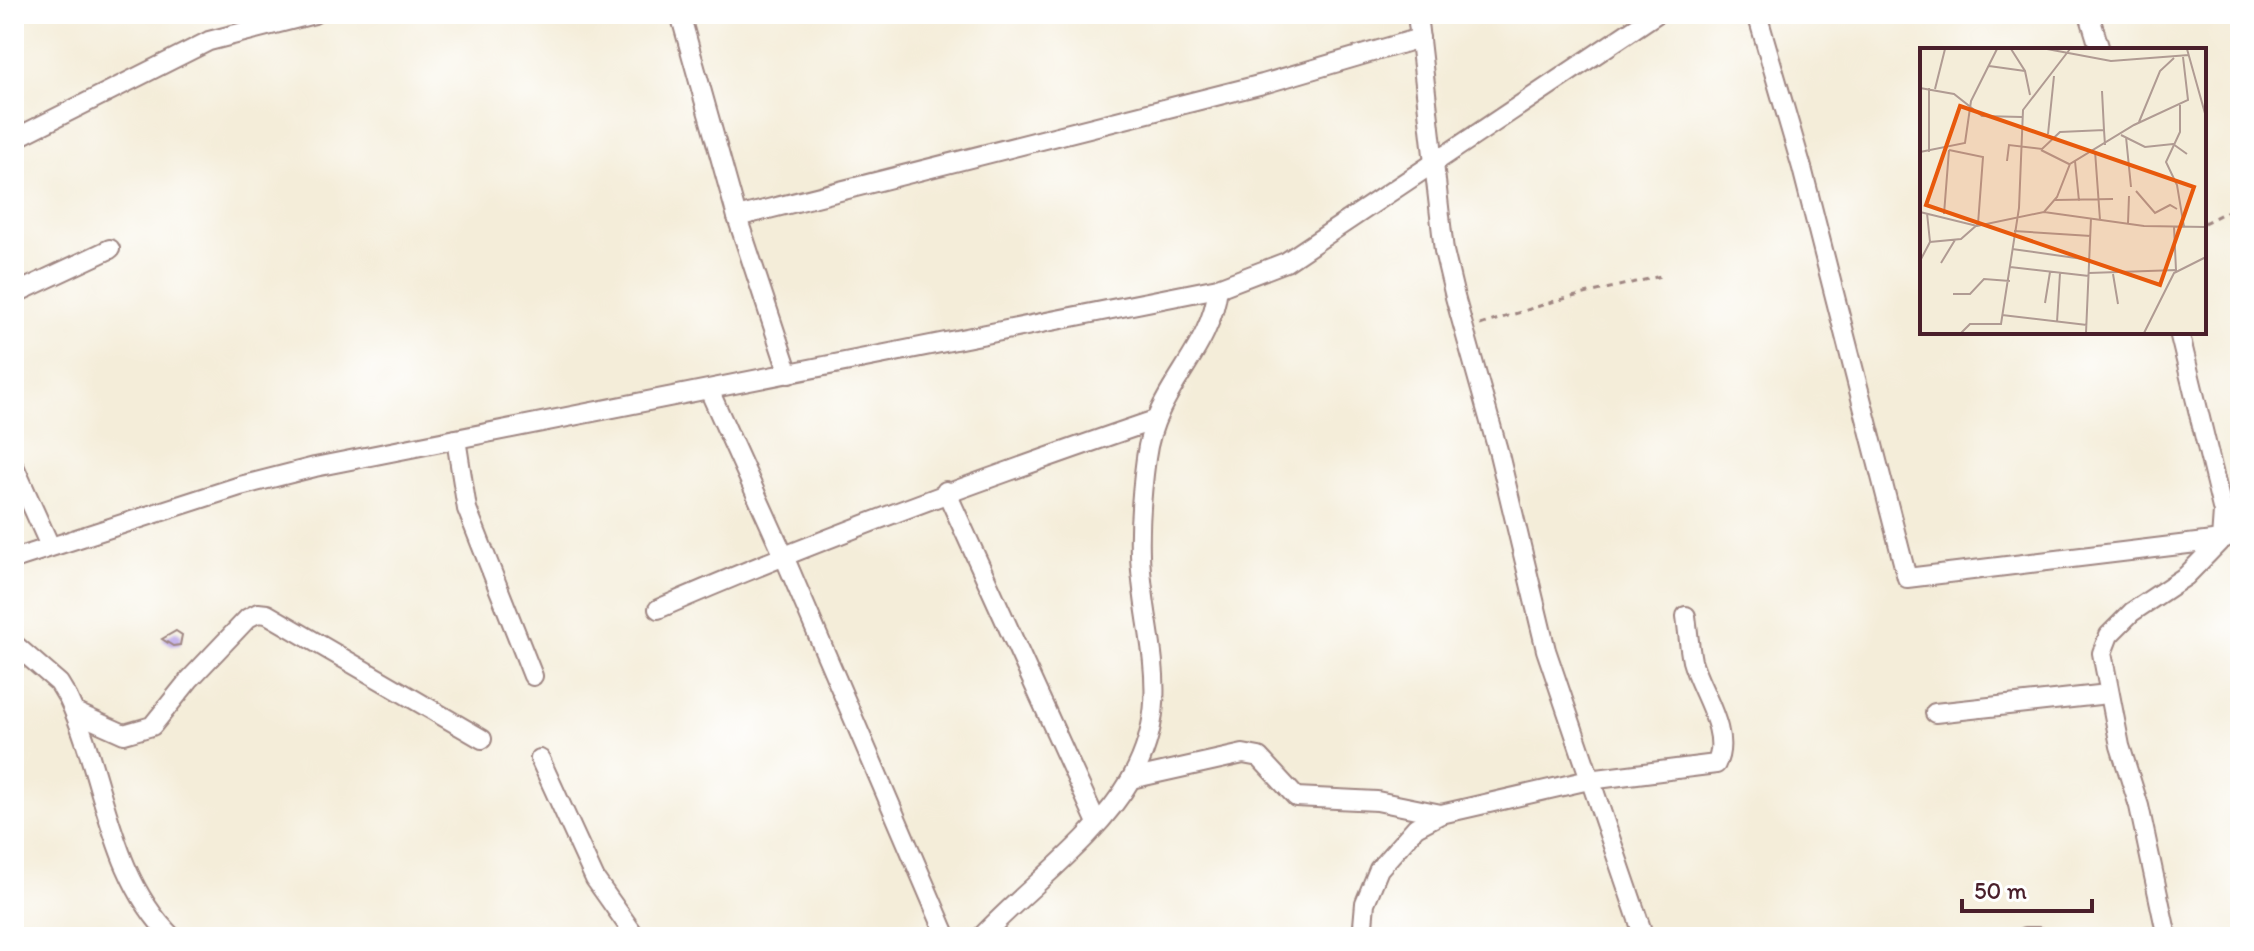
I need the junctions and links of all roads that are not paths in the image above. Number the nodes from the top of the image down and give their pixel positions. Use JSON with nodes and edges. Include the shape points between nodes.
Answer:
{"nodes":[{"id":1,"x":314,"y":14,"type":"edge"},
{"id":2,"x":680,"y":14,"type":"edge"},
{"id":3,"x":1417,"y":14,"type":"edge"},
{"id":4,"x":1656,"y":14,"type":"edge"},
{"id":5,"x":1757,"y":14,"type":"edge"},
{"id":6,"x":2089,"y":14,"type":"edge"},
{"id":7,"x":1420,"y":38,"type":"junction"},
{"id":8,"x":2099,"y":48,"type":"edge"},
{"id":9,"x":14,"y":139,"type":"edge"},
{"id":10,"x":1434,"y":160,"type":"junction"},
{"id":11,"x":737,"y":217,"type":"junction"},
{"id":12,"x":110,"y":249,"type":"dead end"},
{"id":13,"x":1218,"y":288,"type":"junction"},
{"id":14,"x":14,"y":294,"type":"edge"},
{"id":15,"x":2179,"y":334,"type":"edge"},
{"id":16,"x":789,"y":374,"type":"junction"},
{"id":17,"x":709,"y":390,"type":"junction"},
{"id":18,"x":1152,"y":421,"type":"junction"},
{"id":19,"x":456,"y":439,"type":"junction"},
{"id":20,"x":14,"y":466,"type":"edge"},
{"id":21,"x":946,"y":491,"type":"junction"},
{"id":22,"x":2240,"y":531,"type":"edge"},
{"id":23,"x":2221,"y":540,"type":"junction"},
{"id":24,"x":50,"y":546,"type":"junction"},
{"id":25,"x":783,"y":554,"type":"junction"},
{"id":26,"x":14,"y":559,"type":"edge"},
{"id":27,"x":658,"y":609,"type":"dead end"},
{"id":28,"x":1686,"y":616,"type":"dead end"},
{"id":29,"x":14,"y":644,"type":"edge"},
{"id":30,"x":533,"y":676,"type":"dead end"},
{"id":31,"x":2108,"y":694,"type":"junction"},
{"id":32,"x":75,"y":712,"type":"junction"},
{"id":33,"x":1935,"y":713,"type":"dead end"},
{"id":34,"x":482,"y":739,"type":"dead end"},
{"id":35,"x":540,"y":759,"type":"dead end"},
{"id":36,"x":1131,"y":779,"type":"junction"},
{"id":37,"x":1589,"y":780,"type":"junction"},
{"id":38,"x":1441,"y":814,"type":"junction"},
{"id":39,"x":1097,"y":823,"type":"junction"},
{"id":40,"x":172,"y":937,"type":"edge"},
{"id":41,"x":636,"y":937,"type":"edge"},
{"id":42,"x":947,"y":937,"type":"edge"},
{"id":43,"x":981,"y":937,"type":"edge"},
{"id":44,"x":1362,"y":937,"type":"edge"},
{"id":45,"x":1644,"y":937,"type":"edge"},
{"id":46,"x":2026,"y":937,"type":"edge"},
{"id":47,"x":2038,"y":937,"type":"edge"},
{"id":48,"x":2167,"y":937,"type":"edge"}],
"edges":[{"from":1,"to":9,"type":"street","via":[[209,41]]},
{"from":2,"to":11,"type":"street"},
{"from":3,"to":7,"type":"street"},
{"from":4,"to":10,"type":"street"},
{"from":5,"to":23,"type":"street","via":[[1907,578]]},
{"from":6,"to":8,"type":"street"},
{"from":7,"to":10,"type":"street"},
{"from":7,"to":11,"type":"street","via":[[1263,84]]},
{"from":10,"to":13,"type":"street","via":[[1286,262]]},
{"from":10,"to":37,"type":"street","via":[[1444,251],[1546,650]]},
{"from":11,"to":16,"type":"street"},
{"from":12,"to":14,"type":"street"},
{"from":13,"to":16,"type":"street"},
{"from":13,"to":18,"type":"street","via":[[1207,332]]},
{"from":15,"to":23,"type":"street","via":[[2223,512]]},
{"from":16,"to":17,"type":"street"},
{"from":17,"to":19,"type":"street"},
{"from":17,"to":25,"type":"street"},
{"from":18,"to":21,"type":"street"},
{"from":18,"to":36,"type":"street","via":[[1140,555],[1156,671],[1156,712]]},
{"from":19,"to":24,"type":"street","via":[[240,486]]},
{"from":19,"to":30,"type":"street","via":[[467,509]]},
{"from":20,"to":24,"type":"street"},
{"from":21,"to":25,"type":"street"},
{"from":21,"to":39,"type":"street"},
{"from":22,"to":23,"type":"street"},
{"from":23,"to":31,"type":"street","via":[[2186,576],[2132,612],[2109,635],[2102,653]]},
{"from":24,"to":26,"type":"street"},
{"from":25,"to":27,"type":"street"},
{"from":25,"to":42,"type":"street"},
{"from":28,"to":37,"type":"street","via":[[1692,660],[1720,735],[1716,764]]},
{"from":29,"to":32,"type":"street","via":[[59,683]]},
{"from":31,"to":33,"type":"street"},
{"from":31,"to":48,"type":"street"},
{"from":32,"to":34,"type":"street","via":[[124,734],[152,726],[189,680],[258,613]]},
{"from":32,"to":40,"type":"street","via":[[132,882]]},
{"from":35,"to":41,"type":"street","via":[[595,879]]},
{"from":36,"to":38,"type":"street","via":[[1243,754],[1259,757],[1296,797],[1377,801]]},
{"from":36,"to":39,"type":"street"},
{"from":37,"to":38,"type":"street"},
{"from":37,"to":45,"type":"street"},
{"from":38,"to":44,"type":"street","via":[[1416,827],[1379,869],[1365,903]]},
{"from":39,"to":43,"type":"street"},
{"from":46,"to":47,"type":"street"}]}
